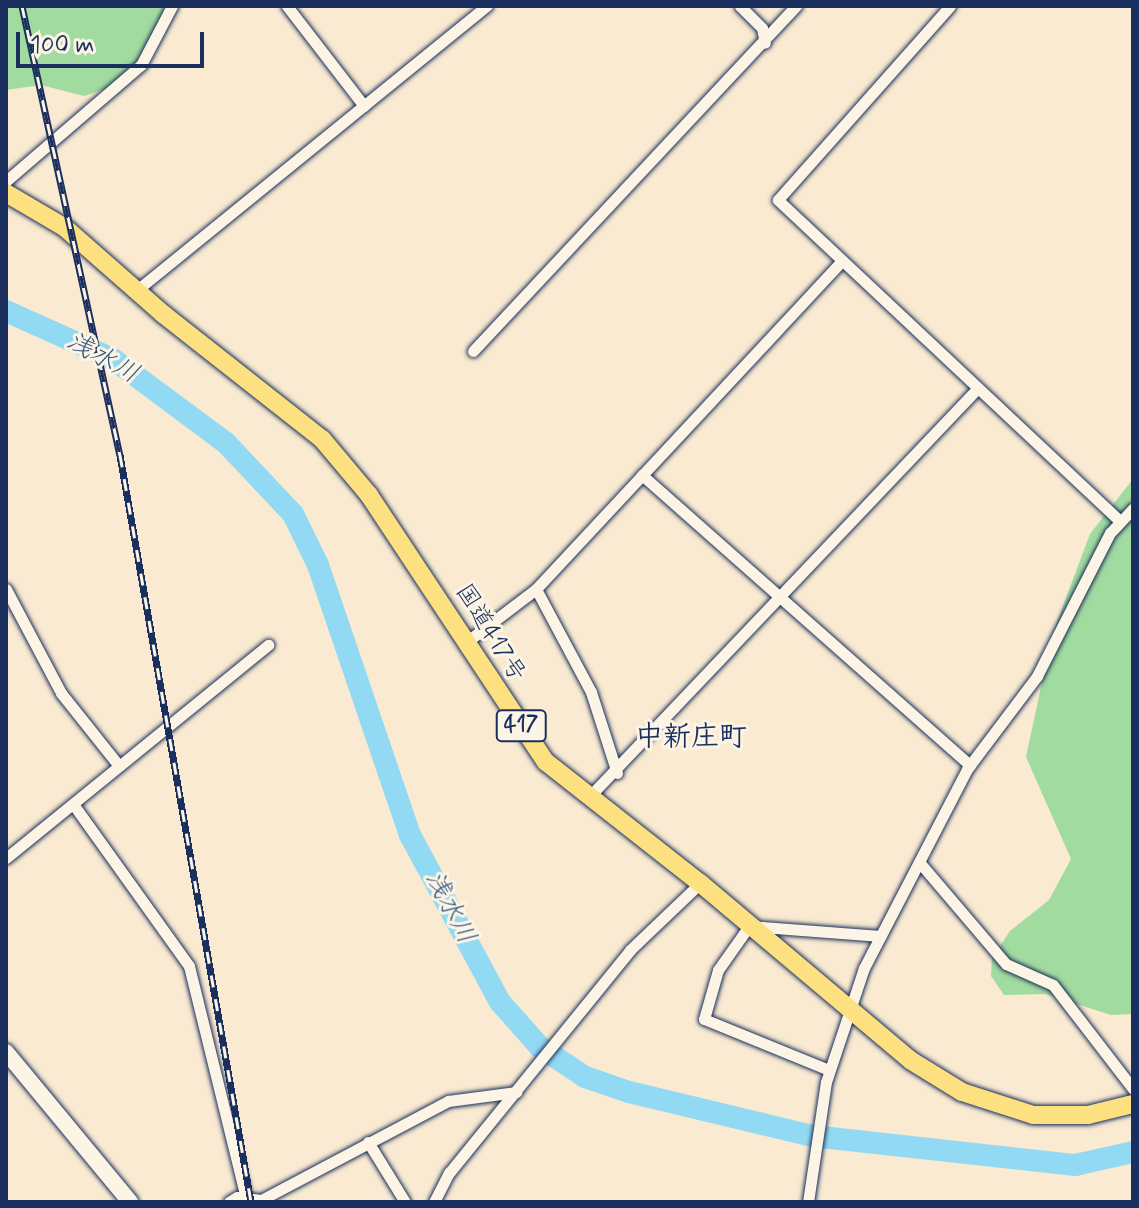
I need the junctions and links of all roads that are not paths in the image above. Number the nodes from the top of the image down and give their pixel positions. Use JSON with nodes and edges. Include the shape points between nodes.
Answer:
{"nodes":[{"id":1,"x":172,"y":6,"type":"edge"},
{"id":2,"x":287,"y":6,"type":"edge"},
{"id":3,"x":487,"y":6,"type":"edge"},
{"id":4,"x":740,"y":6,"type":"edge"},
{"id":5,"x":796,"y":6,"type":"edge"},
{"id":6,"x":950,"y":6,"type":"edge"},
{"id":7,"x":765,"y":43,"type":"junction"},
{"id":8,"x":364,"y":106,"type":"junction"},
{"id":9,"x":6,"y":181,"type":"edge"},
{"id":10,"x":6,"y":193,"type":"edge"},
{"id":11,"x":842,"y":261,"type":"junction"},
{"id":12,"x":137,"y":290,"type":"junction"},
{"id":13,"x":473,"y":351,"type":"dead end"},
{"id":14,"x":977,"y":389,"type":"junction"},
{"id":15,"x":642,"y":475,"type":"junction"},
{"id":16,"x":1133,"y":508,"type":"edge"},
{"id":17,"x":1119,"y":520,"type":"junction"},
{"id":18,"x":6,"y":589,"type":"edge"},
{"id":19,"x":536,"y":589,"type":"junction"},
{"id":20,"x":779,"y":596,"type":"junction"},
{"id":21,"x":469,"y":640,"type":"junction"},
{"id":22,"x":268,"y":645,"type":"dead end"},
{"id":23,"x":970,"y":765,"type":"junction"},
{"id":24,"x":119,"y":766,"type":"junction"},
{"id":25,"x":617,"y":773,"type":"junction"},
{"id":26,"x":588,"y":798,"type":"junction"},
{"id":27,"x":73,"y":804,"type":"junction"},
{"id":28,"x":6,"y":858,"type":"edge"},
{"id":29,"x":920,"y":863,"type":"junction"},
{"id":30,"x":700,"y":883,"type":"junction"},
{"id":31,"x":749,"y":926,"type":"junction"},
{"id":32,"x":881,"y":936,"type":"junction"},
{"id":33,"x":847,"y":1007,"type":"junction"},
{"id":34,"x":6,"y":1052,"type":"edge"},
{"id":35,"x":828,"y":1076,"type":"junction"},
{"id":36,"x":1133,"y":1089,"type":"edge"},
{"id":37,"x":516,"y":1092,"type":"junction"},
{"id":38,"x":1133,"y":1104,"type":"edge"},
{"id":39,"x":368,"y":1142,"type":"junction"},
{"id":40,"x":809,"y":1196,"type":"edge"},
{"id":41,"x":246,"y":1198,"type":"junction"},
{"id":42,"x":130,"y":1202,"type":"edge"},
{"id":43,"x":229,"y":1202,"type":"edge"},
{"id":44,"x":405,"y":1202,"type":"edge"},
{"id":45,"x":434,"y":1202,"type":"edge"}],
"edges":[{"from":1,"to":9,"type":"street","via":[[141,65]]},
{"from":2,"to":8,"type":"street"},
{"from":3,"to":8,"type":"street"},
{"from":4,"to":7,"type":"street","via":[[762,28]]},
{"from":5,"to":7,"type":"street"},
{"from":6,"to":11,"type":"street","via":[[781,191],[778,200]]},
{"from":7,"to":13,"type":"street"},
{"from":8,"to":12,"type":"street"},
{"from":10,"to":12,"type":"highway","name":"国道417号","number":"417","via":[[64,227]]},
{"from":11,"to":14,"type":"street"},
{"from":11,"to":15,"type":"street"},
{"from":12,"to":21,"type":"highway","name":"国道417号","number":"417","via":[[322,439],[369,495]]},
{"from":14,"to":17,"type":"street"},
{"from":14,"to":20,"type":"street"},
{"from":15,"to":19,"type":"street"},
{"from":15,"to":20,"type":"street"},
{"from":16,"to":17,"type":"street"},
{"from":17,"to":23,"type":"street","via":[[1037,676]]},
{"from":18,"to":24,"type":"street","via":[[61,693]]},
{"from":19,"to":21,"type":"street"},
{"from":19,"to":25,"type":"street","via":[[591,692]]},
{"from":20,"to":23,"type":"street"},
{"from":20,"to":25,"type":"street"},
{"from":21,"to":26,"type":"highway","name":"国道417号","number":"417","via":[[546,762]]},
{"from":22,"to":24,"type":"street"},
{"from":23,"to":29,"type":"street"},
{"from":24,"to":27,"type":"street"},
{"from":25,"to":26,"type":"street"},
{"from":26,"to":30,"type":"highway","name":"国道417号","number":"417"},
{"from":27,"to":28,"type":"street"},
{"from":27,"to":41,"type":"street","via":[[189,966]]},
{"from":29,"to":32,"type":"street"},
{"from":29,"to":36,"type":"street","via":[[1006,964],[1053,985]]},
{"from":30,"to":31,"type":"highway","name":"国道417号","number":"417"},
{"from":30,"to":37,"type":"street","via":[[648,929]]},
{"from":31,"to":32,"type":"street"},
{"from":31,"to":33,"type":"highway","name":"国道417号","number":"417"},
{"from":31,"to":35,"type":"street","via":[[718,970],[704,1019]]},
{"from":32,"to":33,"type":"street"},
{"from":33,"to":35,"type":"street"},
{"from":33,"to":38,"type":"highway","name":"国道417号","number":"417","via":[[928,1074],[1001,1107],[1033,1115],[1088,1115]]},
{"from":34,"to":42,"type":"main road"},
{"from":35,"to":40,"type":"street"},
{"from":37,"to":39,"type":"street","via":[[448,1101]]},
{"from":37,"to":45,"type":"street","via":[[449,1173]]},
{"from":39,"to":41,"type":"street","via":[[261,1200]]},
{"from":39,"to":44,"type":"street"},
{"from":41,"to":43,"type":"street"}]}
